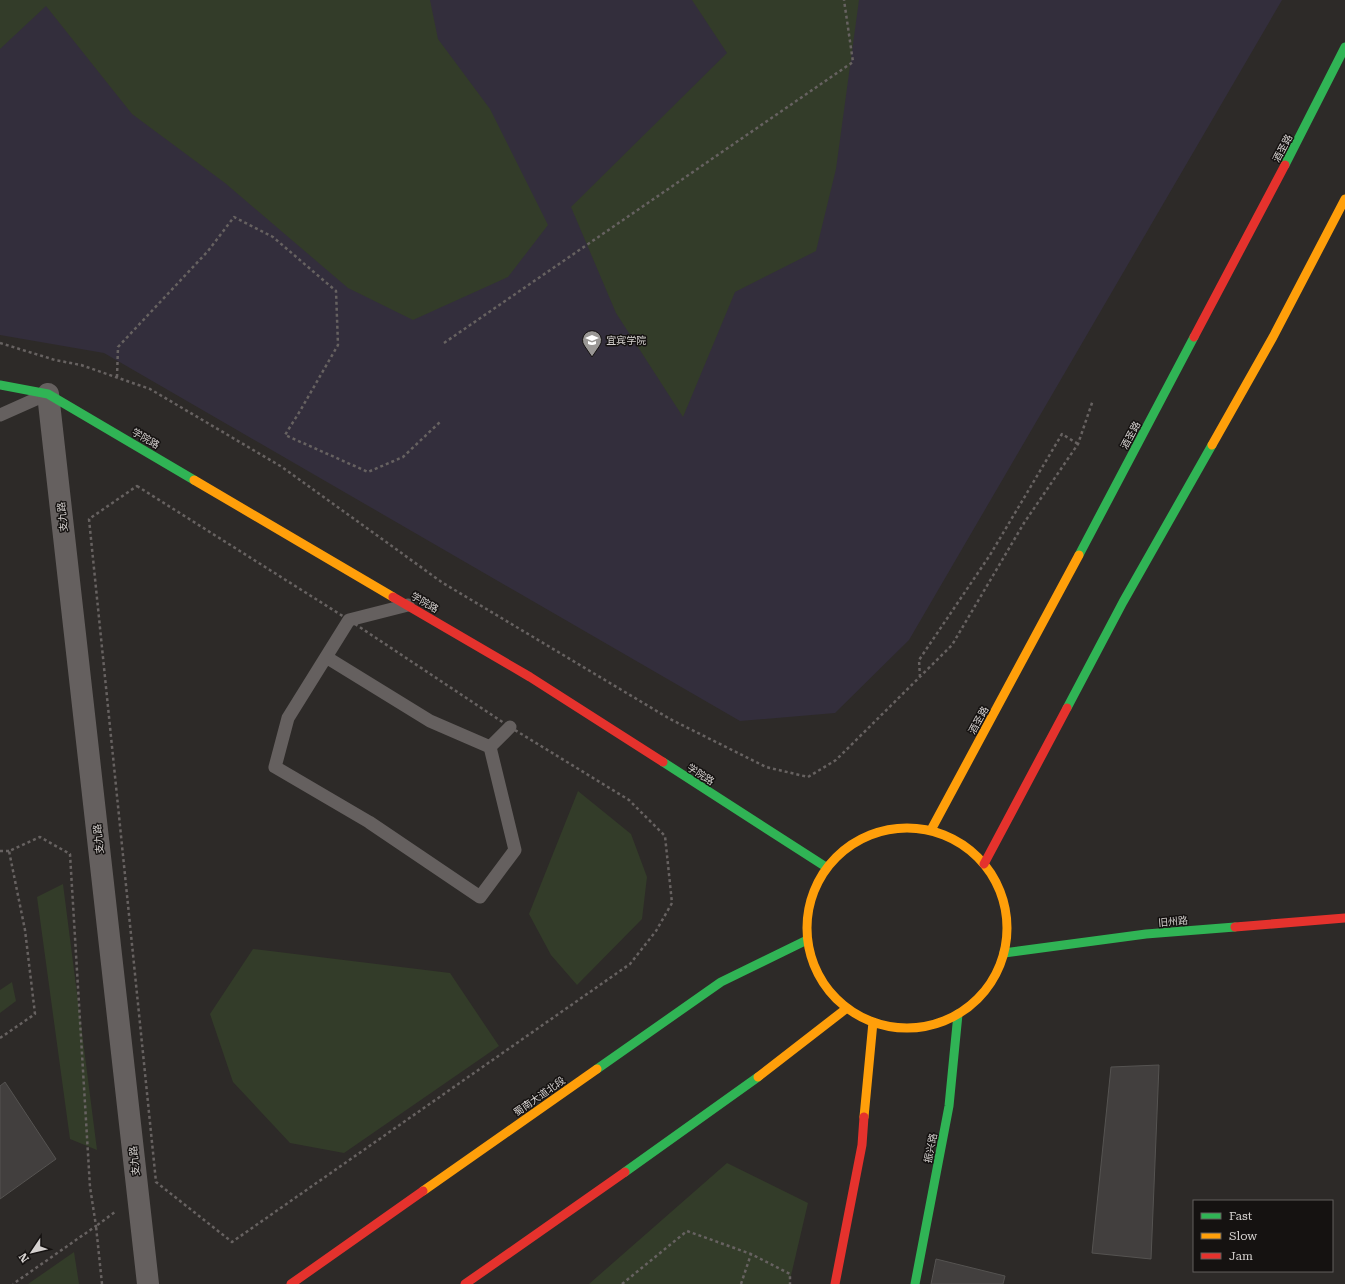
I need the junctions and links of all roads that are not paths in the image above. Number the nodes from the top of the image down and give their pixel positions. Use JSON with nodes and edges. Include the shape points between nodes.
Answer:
{"nodes":[{"id":1,"x":1345,"y":47,"type":"edge"},
{"id":2,"x":1345,"y":199,"type":"edge"},
{"id":3,"x":0,"y":384,"type":"edge"},
{"id":4,"x":48,"y":394,"type":"junction"},
{"id":5,"x":0,"y":415,"type":"edge"},
{"id":6,"x":408,"y":605,"type":"junction"},
{"id":7,"x":326,"y":657,"type":"junction"},
{"id":8,"x":510,"y":727,"type":"road end"},
{"id":9,"x":490,"y":747,"type":"junction"},
{"id":10,"x":931,"y":830,"type":"junction"},
{"id":11,"x":984,"y":864,"type":"junction"},
{"id":12,"x":826,"y":867,"type":"junction"},
{"id":13,"x":1345,"y":918,"type":"edge"},
{"id":14,"x":808,"y":940,"type":"junction"},
{"id":15,"x":1004,"y":953,"type":"junction"},
{"id":16,"x":847,"y":1008,"type":"junction"},
{"id":17,"x":958,"y":1014,"type":"junction"},
{"id":18,"x":873,"y":1022,"type":"junction"},
{"id":19,"x":148,"y":1284,"type":"edge"},
{"id":20,"x":291,"y":1284,"type":"edge"},
{"id":21,"x":465,"y":1284,"type":"edge"},
{"id":22,"x":835,"y":1284,"type":"edge"},
{"id":23,"x":915,"y":1284,"type":"edge"}],
"edges":[{"from":1,"to":10,"type":"main road","name":"酒圣路","via":[[1319,101],[1026,656]]},
{"from":2,"to":11,"type":"main road","via":[[1273,337],[1123,602]]},
{"from":3,"to":4,"type":"main road","name":"学院路"},
{"from":4,"to":5,"type":"lane"},
{"from":4,"to":6,"type":"main road","name":"学院路"},
{"from":4,"to":19,"type":"street","name":"支九路"},
{"from":6,"to":7,"type":"lane","via":[[349,620]]},
{"from":6,"to":12,"type":"main road","name":"学院路","via":[[530,677]]},
{"from":7,"to":9,"type":"lane","via":[[430,721]]},
{"from":7,"to":9,"type":"lane","via":[[288,718],[275,767],[368,822],[480,897],[514,850]]},
{"from":8,"to":9,"type":"lane"},
{"from":10,"to":11,"type":"main road","via":[[960,843]]},
{"from":10,"to":12,"type":"main road","via":[[902,828],[873,833],[847,847]]},
{"from":11,"to":15,"type":"main road","via":[[1000,891],[1007,921]]},
{"from":12,"to":14,"type":"main road","via":[[812,896],[807,915]]},
{"from":13,"to":15,"type":"main road","name":"旧州路","via":[[1146,934]]},
{"from":14,"to":16,"type":"main road","via":[[814,966],[828,989]]},
{"from":14,"to":20,"type":"main road","name":"蜀南大道北段","via":[[721,982]]},
{"from":15,"to":17,"type":"main road","via":[[994,977],[978,998]]},
{"from":16,"to":18,"type":"main road"},
{"from":16,"to":21,"type":"main road","via":[[740,1092]]},
{"from":17,"to":18,"type":"main road","via":[[931,1025],[902,1028]]},
{"from":17,"to":23,"type":"main road","name":"振兴路","via":[[949,1106]]},
{"from":18,"to":22,"type":"main road","via":[[862,1145]]}]}
